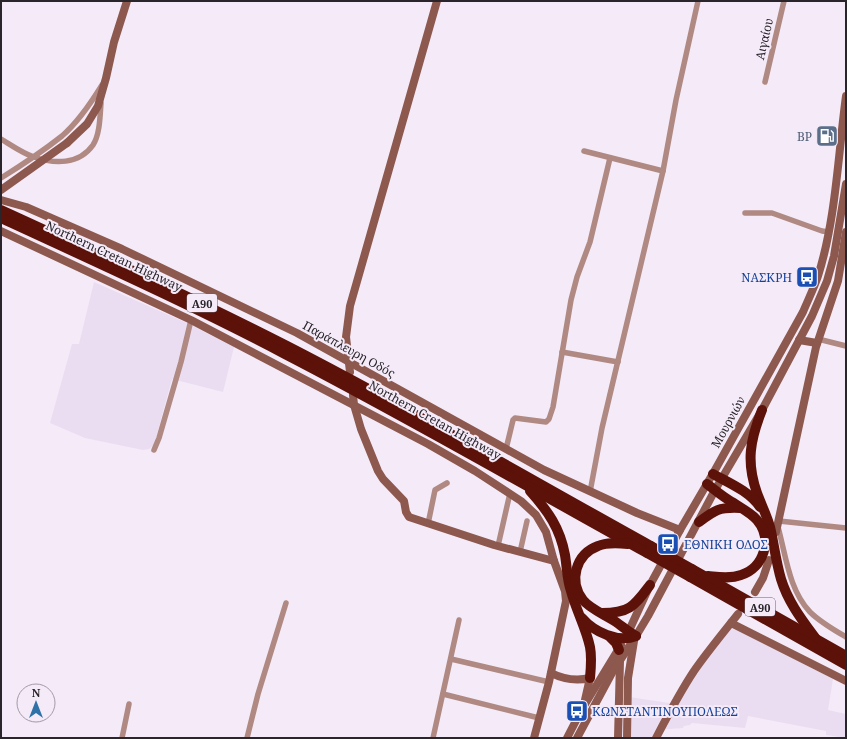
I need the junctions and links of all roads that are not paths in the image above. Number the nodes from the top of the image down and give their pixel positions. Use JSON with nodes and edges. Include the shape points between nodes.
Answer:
{"nodes":[{"id":1,"x":127,"y":1,"type":"edge"},
{"id":2,"x":437,"y":1,"type":"edge"},
{"id":3,"x":698,"y":1,"type":"edge"},
{"id":4,"x":784,"y":1,"type":"edge"},
{"id":5,"x":107,"y":77,"type":"junction"},
{"id":6,"x":765,"y":82,"type":"dead end"},
{"id":7,"x":102,"y":96,"type":"junction"},
{"id":8,"x":846,"y":96,"type":"edge"},
{"id":9,"x":1,"y":139,"type":"edge"},
{"id":10,"x":584,"y":151,"type":"dead end"},
{"id":11,"x":33,"y":157,"type":"junction"},
{"id":12,"x":610,"y":158,"type":"junction"},
{"id":13,"x":663,"y":171,"type":"junction"},
{"id":14,"x":1,"y":178,"type":"edge"},
{"id":15,"x":846,"y":184,"type":"edge"},
{"id":16,"x":1,"y":190,"type":"edge"},
{"id":17,"x":1,"y":200,"type":"edge"},
{"id":18,"x":1,"y":210,"type":"edge"},
{"id":19,"x":744,"y":213,"type":"dead end"},
{"id":20,"x":1,"y":218,"type":"edge"},
{"id":21,"x":1,"y":231,"type":"edge"},
{"id":22,"x":828,"y":232,"type":"junction"},
{"id":23,"x":846,"y":232,"type":"edge"},
{"id":24,"x":191,"y":320,"type":"junction"},
{"id":25,"x":800,"y":340,"type":"junction"},
{"id":26,"x":818,"y":341,"type":"junction"},
{"id":27,"x":846,"y":346,"type":"edge"},
{"id":28,"x":562,"y":352,"type":"junction"},
{"id":29,"x":618,"y":362,"type":"junction"},
{"id":30,"x":348,"y":363,"type":"junction"},
{"id":31,"x":350,"y":372,"type":"dead end"},
{"id":32,"x":353,"y":395,"type":"dead end"},
{"id":33,"x":354,"y":405,"type":"junction"},
{"id":34,"x":762,"y":410,"type":"junction"},
{"id":35,"x":506,"y":449,"type":"junction"},
{"id":36,"x":154,"y":450,"type":"dead end"},
{"id":37,"x":717,"y":477,"type":"junction"},
{"id":38,"x":447,"y":483,"type":"dead end"},
{"id":39,"x":525,"y":485,"type":"junction"},
{"id":40,"x":711,"y":487,"type":"junction"},
{"id":41,"x":590,"y":492,"type":"junction"},
{"id":42,"x":510,"y":493,"type":"junction"},
{"id":43,"x":742,"y":508,"type":"junction"},
{"id":44,"x":765,"y":514,"type":"junction"},
{"id":45,"x":527,"y":521,"type":"dead end"},
{"id":46,"x":699,"y":522,"type":"junction"},
{"id":47,"x":428,"y":524,"type":"junction"},
{"id":48,"x":778,"y":526,"type":"junction"},
{"id":49,"x":846,"y":528,"type":"edge"},
{"id":50,"x":680,"y":530,"type":"junction"},
{"id":51,"x":630,"y":544,"type":"junction"},
{"id":52,"x":498,"y":546,"type":"junction"},
{"id":53,"x":649,"y":550,"type":"junction"},
{"id":54,"x":520,"y":552,"type":"junction"},
{"id":55,"x":768,"y":560,"type":"dead end"},
{"id":56,"x":554,"y":562,"type":"junction"},
{"id":57,"x":691,"y":573,"type":"junction"},
{"id":58,"x":703,"y":575,"type":"junction"},
{"id":59,"x":650,"y":585,"type":"junction"},
{"id":60,"x":755,"y":592,"type":"dead end"},
{"id":61,"x":286,"y":603,"type":"dead end"},
{"id":62,"x":602,"y":613,"type":"junction"},
{"id":63,"x":738,"y":614,"type":"dead end"},
{"id":64,"x":579,"y":615,"type":"junction"},
{"id":65,"x":459,"y":620,"type":"dead end"},
{"id":66,"x":731,"y":623,"type":"junction"},
{"id":67,"x":609,"y":636,"type":"junction"},
{"id":68,"x":630,"y":636,"type":"junction"},
{"id":69,"x":846,"y":637,"type":"edge"},
{"id":70,"x":816,"y":639,"type":"junction"},
{"id":71,"x":619,"y":654,"type":"junction"},
{"id":72,"x":846,"y":656,"type":"edge"},
{"id":73,"x":451,"y":659,"type":"junction"},
{"id":74,"x":846,"y":665,"type":"edge"},
{"id":75,"x":551,"y":673,"type":"junction"},
{"id":76,"x":590,"y":678,"type":"junction"},
{"id":77,"x":846,"y":681,"type":"edge"},
{"id":78,"x":549,"y":682,"type":"junction"},
{"id":79,"x":443,"y":694,"type":"junction"},
{"id":80,"x":129,"y":704,"type":"dead end"},
{"id":81,"x":582,"y":709,"type":"junction"},
{"id":82,"x":539,"y":718,"type":"junction"},
{"id":83,"x":122,"y":738,"type":"edge"},
{"id":84,"x":247,"y":738,"type":"edge"},
{"id":85,"x":433,"y":738,"type":"edge"},
{"id":86,"x":534,"y":738,"type":"edge"},
{"id":87,"x":567,"y":738,"type":"edge"},
{"id":88,"x":577,"y":738,"type":"edge"},
{"id":89,"x":618,"y":738,"type":"edge"},
{"id":90,"x":627,"y":738,"type":"edge"},
{"id":91,"x":656,"y":738,"type":"edge"}],
"edges":[{"from":1,"to":5,"type":"street","via":[[114,42]]},
{"from":2,"to":30,"type":"street","via":[[350,306],[346,337]]},
{"from":3,"to":13,"type":"street"},
{"from":4,"to":6,"type":"street","name":"Αιγαίου"},
{"from":5,"to":7,"type":"street"},
{"from":5,"to":11,"type":"street","via":[[79,118]]},
{"from":7,"to":11,"type":"street","via":[[96,139],[89,150],[70,161],[54,162]]},
{"from":7,"to":16,"type":"street","bridge":true,"via":[[88,124],[67,143]]},
{"from":8,"to":22,"type":"street","name":"Μουρνιών"},
{"from":9,"to":11,"type":"street"},
{"from":10,"to":12,"type":"street"},
{"from":11,"to":14,"type":"street"},
{"from":12,"to":13,"type":"street"},
{"from":12,"to":28,"type":"street","via":[[590,242],[573,289]]},
{"from":13,"to":29,"type":"street"},
{"from":15,"to":25,"type":"street","via":[[839,235],[827,281]]},
{"from":17,"to":30,"type":"street","name":"Παράπλευρη Οδός","via":[[26,207],[122,249],[297,333]]},
{"from":18,"to":53,"type":"highway","name":"Northern Cretan Highway","number":"Α90","via":[[287,346],[399,405]]},
{"from":19,"to":22,"type":"street","via":[[772,213]]},
{"from":20,"to":39,"type":"highway","name":"Northern Cretan Highway","number":"Α90","via":[[194,308],[283,353]]},
{"from":21,"to":24,"type":"street"},
{"from":22,"to":37,"type":"street","name":"Μουρνιών","via":[[818,276],[803,312]]},
{"from":23,"to":26,"type":"street","via":[[838,281]]},
{"from":24,"to":33,"type":"street"},
{"from":24,"to":36,"type":"street"},
{"from":25,"to":26,"type":"street"},
{"from":25,"to":34,"type":"street"},
{"from":26,"to":27,"type":"street"},
{"from":26,"to":48,"type":"street"},
{"from":28,"to":29,"type":"street"},
{"from":28,"to":35,"type":"street","via":[[554,407],[549,420],[541,422],[515,418]]},
{"from":29,"to":41,"type":"street"},
{"from":30,"to":31,"type":"street"},
{"from":30,"to":35,"type":"street","name":"Παράπλευρη Οδός"},
{"from":32,"to":33,"type":"street"},
{"from":33,"to":42,"type":"street","via":[[435,448]]},
{"from":33,"to":47,"type":"street","via":[[382,479],[402,498],[407,515]]},
{"from":34,"to":37,"type":"street"},
{"from":34,"to":44,"type":"highway","via":[[752,437],[750,455],[752,475]]},
{"from":35,"to":41,"type":"street","name":"Παράπλευρη Οδός"},
{"from":37,"to":40,"type":"street"},
{"from":37,"to":44,"type":"highway","via":[[743,491]]},
{"from":38,"to":47,"type":"street","via":[[435,490]]},
{"from":39,"to":51,"type":"highway","name":"Northern Cretan Highway","number":"Α90"},
{"from":39,"to":64,"type":"highway","via":[[546,509],[558,530],[570,589]]},
{"from":40,"to":43,"type":"highway"},
{"from":40,"to":46,"type":"street"},
{"from":40,"to":50,"type":"street"},
{"from":41,"to":50,"type":"street","name":"Παράπλευρη Οδός"},
{"from":42,"to":52,"type":"street"},
{"from":42,"to":56,"type":"street","via":[[531,509],[542,523]]},
{"from":43,"to":46,"type":"highway","via":[[718,509]]},
{"from":43,"to":58,"type":"highway","via":[[757,520],[764,531],[764,554],[760,562],[748,572],[733,577]]},
{"from":44,"to":70,"type":"highway","via":[[784,588],[794,608]]},
{"from":45,"to":54,"type":"street"},
{"from":46,"to":68,"type":"street"},
{"from":47,"to":52,"type":"street"},
{"from":48,"to":49,"type":"street"},
{"from":48,"to":69,"type":"street","via":[[791,578],[800,600],[812,614]]},
{"from":50,"to":59,"type":"street"},
{"from":51,"to":53,"type":"highway","name":"Northern Cretan Highway","number":"Α90"},
{"from":51,"to":62,"type":"highway","via":[[608,543],[597,546],[583,556],[577,565],[575,578],[578,591],[583,600]]},
{"from":52,"to":54,"type":"street"},
{"from":53,"to":57,"type":"highway","name":"Northern Cretan Highway","number":"Α90","bridge":true},
{"from":54,"to":56,"type":"street"},
{"from":55,"to":60,"type":"street","via":[[763,578]]},
{"from":56,"to":75,"type":"street","via":[[566,601]]},
{"from":57,"to":58,"type":"highway","name":"Northern Cretan Highway","number":"Α90"},
{"from":57,"to":74,"type":"highway","name":"Northern Cretan Highway","number":"Α90"},
{"from":58,"to":70,"type":"highway","name":"Northern Cretan Highway","number":"Α90"},
{"from":59,"to":62,"type":"highway","via":[[631,608]]},
{"from":59,"to":68,"type":"street"},
{"from":61,"to":84,"type":"street"},
{"from":62,"to":68,"type":"highway"},
{"from":63,"to":66,"type":"street"},
{"from":64,"to":67,"type":"highway"},
{"from":64,"to":76,"type":"highway","via":[[590,647]]},
{"from":65,"to":73,"type":"street"},
{"from":66,"to":77,"type":"street"},
{"from":66,"to":91,"type":"street","via":[[694,671]]},
{"from":67,"to":68,"type":"highway"},
{"from":67,"to":71,"type":"highway","via":[[616,643]]},
{"from":68,"to":71,"type":"street"},
{"from":68,"to":71,"type":"street"},
{"from":68,"to":90,"type":"street","via":[[633,645],[628,678]]},
{"from":70,"to":72,"type":"highway","name":"Northern Cretan Highway","number":"Α90"},
{"from":71,"to":81,"type":"street"},
{"from":71,"to":88,"type":"street"},
{"from":71,"to":89,"type":"street"},
{"from":73,"to":78,"type":"street"},
{"from":73,"to":79,"type":"street"},
{"from":75,"to":76,"type":"street","via":[[567,679]]},
{"from":75,"to":78,"type":"street"},
{"from":76,"to":81,"type":"street"},
{"from":78,"to":82,"type":"street"},
{"from":79,"to":82,"type":"street"},
{"from":79,"to":85,"type":"street"},
{"from":80,"to":83,"type":"street"},
{"from":81,"to":87,"type":"street"},
{"from":82,"to":86,"type":"street"}]}
